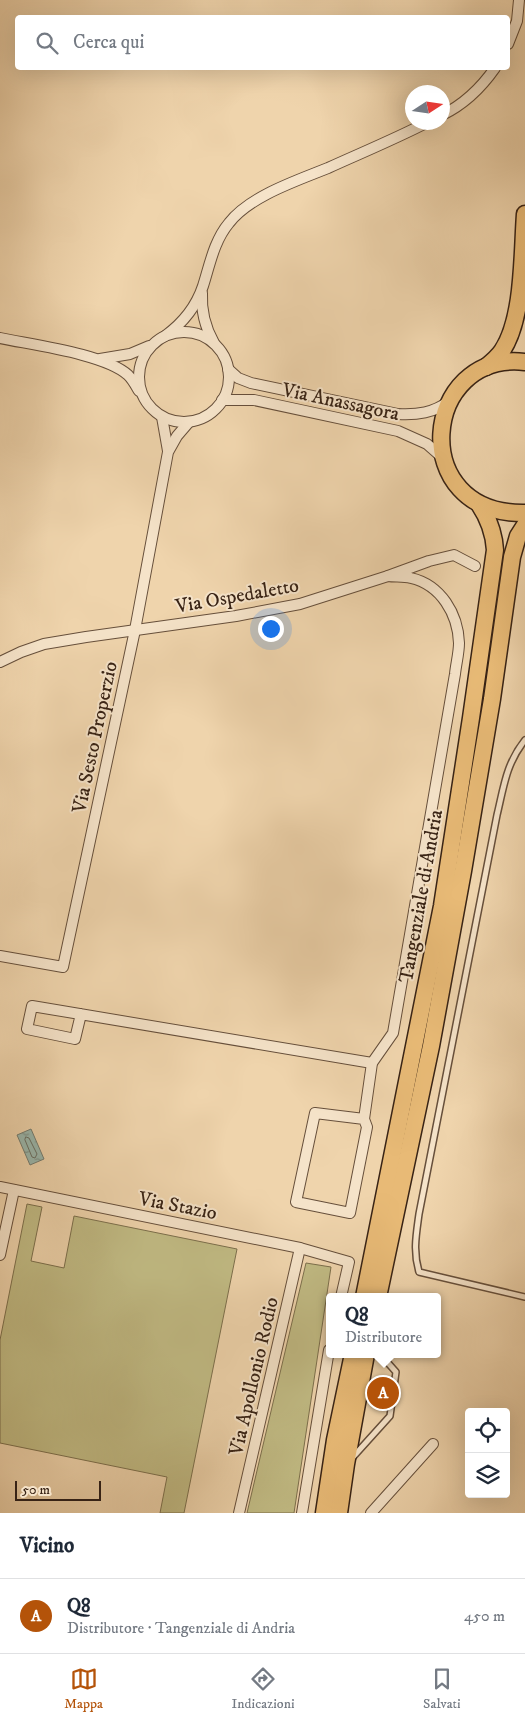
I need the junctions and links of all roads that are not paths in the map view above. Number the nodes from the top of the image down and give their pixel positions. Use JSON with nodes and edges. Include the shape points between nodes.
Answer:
{"nodes":[{"id":1,"x":519,"y":0,"type":"edge"},
{"id":2,"x":510,"y":39,"type":"edge"},
{"id":3,"x":494,"y":70,"type":"edge"},
{"id":4,"x":450,"y":111,"type":"edge"},
{"id":5,"x":410,"y":130,"type":"edge"},
{"id":6,"x":525,"y":214,"type":"edge"},
{"id":7,"x":203,"y":287,"type":"junction"},
{"id":8,"x":165,"y":336,"type":"junction"},
{"id":9,"x":0,"y":338,"type":"edge"},
{"id":10,"x":153,"y":344,"type":"junction"},
{"id":11,"x":216,"y":346,"type":"junction"},
{"id":12,"x":100,"y":359,"type":"junction"},
{"id":13,"x":525,"y":362,"type":"edge"},
{"id":14,"x":485,"y":368,"type":"junction"},
{"id":15,"x":228,"y":370,"type":"junction"},
{"id":16,"x":143,"y":397,"type":"junction"},
{"id":17,"x":222,"y":400,"type":"junction"},
{"id":18,"x":450,"y":400,"type":"junction"},
{"id":19,"x":162,"y":417,"type":"junction"},
{"id":20,"x":189,"y":422,"type":"junction"},
{"id":21,"x":168,"y":452,"type":"junction"},
{"id":22,"x":444,"y":459,"type":"junction"},
{"id":23,"x":479,"y":504,"type":"junction"},
{"id":24,"x":525,"y":514,"type":"edge"},
{"id":25,"x":525,"y":525,"type":"edge"},
{"id":26,"x":475,"y":566,"type":"dead end"},
{"id":27,"x":388,"y":576,"type":"junction"},
{"id":28,"x":135,"y":630,"type":"junction"},
{"id":29,"x":0,"y":662,"type":"edge"},
{"id":30,"x":525,"y":740,"type":"edge"},
{"id":31,"x":0,"y":956,"type":"edge"},
{"id":32,"x":81,"y":1014,"type":"junction"},
{"id":33,"x":372,"y":1063,"type":"junction"},
{"id":34,"x":364,"y":1119,"type":"junction"},
{"id":35,"x":0,"y":1187,"type":"edge"},
{"id":36,"x":14,"y":1190,"type":"junction"},
{"id":37,"x":300,"y":1248,"type":"junction"},
{"id":38,"x":0,"y":1255,"type":"edge"},
{"id":39,"x":342,"y":1293,"type":"edge"},
{"id":40,"x":365,"y":1293,"type":"edge"},
{"id":41,"x":379,"y":1293,"type":"edge"},
{"id":42,"x":525,"y":1297,"type":"edge"},
{"id":43,"x":328,"y":1358,"type":"edge"},
{"id":44,"x":352,"y":1358,"type":"edge"},
{"id":45,"x":365,"y":1358,"type":"edge"},
{"id":46,"x":384,"y":1358,"type":"edge"},
{"id":47,"x":433,"y":1444,"type":"dead end"},
{"id":48,"x":346,"y":1464,"type":"junction"},
{"id":49,"x":239,"y":1513,"type":"edge"},
{"id":50,"x":302,"y":1513,"type":"edge"},
{"id":51,"x":324,"y":1513,"type":"edge"},
{"id":52,"x":339,"y":1513,"type":"edge"},
{"id":53,"x":372,"y":1513,"type":"edge"}],
"edges":[{"from":1,"to":2,"type":"street","via":[[517,21]]},
{"from":3,"to":4,"type":"street","via":[[484,85]]},
{"from":5,"to":7,"type":"street","via":[[244,208],[222,231]]},
{"from":6,"to":14,"type":"main road","name":"Tangenziale di Andria","via":[[516,315],[502,352]]},
{"from":7,"to":8,"type":"street","via":[[184,320]]},
{"from":7,"to":11,"type":"street","via":[[205,324]]},
{"from":8,"to":10,"type":"street"},
{"from":8,"to":11,"type":"street","via":[[193,333]]},
{"from":9,"to":12,"type":"street"},
{"from":10,"to":12,"type":"street","via":[[137,352]]},
{"from":10,"to":16,"type":"street","via":[[139,370]]},
{"from":11,"to":15,"type":"street"},
{"from":12,"to":16,"type":"street","via":[[129,376]]},
{"from":13,"to":14,"type":"main road","name":"Tangenziale di Andria","via":[[500,363]]},
{"from":14,"to":18,"type":"main road","name":"Tangenziale di Andria","via":[[471,376]]},
{"from":15,"to":17,"type":"street","via":[[227,390]]},
{"from":15,"to":18,"type":"street","name":"Via Anassagora","via":[[251,383],[398,414],[427,412]]},
{"from":16,"to":19,"type":"street"},
{"from":17,"to":20,"type":"street","via":[[214,411]]},
{"from":17,"to":22,"type":"street","name":"Via Anassagora","via":[[254,400],[392,429],[420,440]]},
{"from":18,"to":22,"type":"main road","name":"Tangenziale di Andria","via":[[441,429]]},
{"from":19,"to":20,"type":"street","via":[[175,422]]},
{"from":19,"to":21,"type":"street","name":"Via Sesto Properzio"},
{"from":20,"to":21,"type":"street","name":"Via Sesto Properzio"},
{"from":21,"to":28,"type":"street","name":"Via Sesto Properzio"},
{"from":22,"to":23,"type":"main road","name":"Tangenziale di Andria","via":[[457,485]]},
{"from":23,"to":24,"type":"main road","name":"Tangenziale di Andria","via":[[509,514]]},
{"from":23,"to":40,"type":"main road","name":"Tangenziale di Andria","via":[[494,533],[495,550],[476,690],[442,906]]},
{"from":25,"to":41,"type":"main road","name":"Tangenziale di Andria","via":[[512,557],[458,900]]},
{"from":26,"to":27,"type":"street","name":"Via Ospedaletto","via":[[454,555]]},
{"from":27,"to":28,"type":"street","name":"Via Ospedaletto","via":[[300,604]]},
{"from":27,"to":33,"type":"street","via":[[412,578],[428,584],[444,597],[455,617],[459,643],[393,1033]]},
{"from":28,"to":29,"type":"street","name":"Via Ospedaletto","via":[[44,644]]},
{"from":28,"to":31,"type":"street","name":"Via Sesto Properzio","via":[[62,967]]},
{"from":30,"to":42,"type":"lane","via":[[511,762],[497,815],[415,1247],[419,1272]]},
{"from":32,"to":32,"type":"street","via":[[32,1006],[27,1029],[75,1039]]},
{"from":32,"to":33,"type":"street"},
{"from":33,"to":34,"type":"street"},
{"from":34,"to":34,"type":"street","via":[[367,1127],[350,1213],[296,1202],[315,1113]]},
{"from":35,"to":36,"type":"street","name":"Via Stazio"},
{"from":36,"to":37,"type":"street","name":"Via Stazio"},
{"from":36,"to":38,"type":"street"},
{"from":37,"to":39,"type":"street","name":"Via Stazio","via":[[349,1262]]},
{"from":37,"to":49,"type":"street","name":"Via Apollonio Rodio"},
{"from":43,"to":50,"type":"street"},
{"from":44,"to":51,"type":"main road"},
{"from":45,"to":48,"type":"main road"},
{"from":46,"to":48,"type":"lane","via":[[396,1372],[390,1416]]},
{"from":47,"to":53,"type":"street"},
{"from":48,"to":52,"type":"main road"}]}
